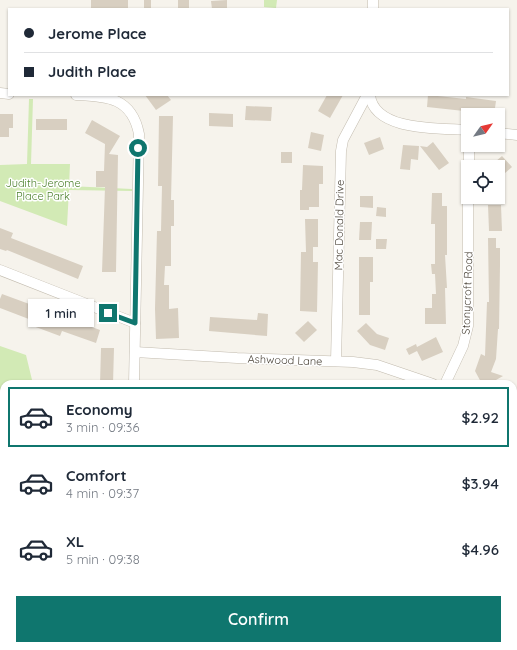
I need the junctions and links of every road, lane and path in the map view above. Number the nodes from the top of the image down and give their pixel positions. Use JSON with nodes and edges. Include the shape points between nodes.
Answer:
{"nodes":[{"id":1,"x":99,"y":96,"type":"edge"},
{"id":2,"x":367,"y":96,"type":"edge"},
{"id":3,"x":368,"y":96,"type":"edge"},
{"id":4,"x":461,"y":129,"type":"edge"},
{"id":5,"x":505,"y":134,"type":"edge"},
{"id":6,"x":517,"y":135,"type":"edge"},
{"id":7,"x":468,"y":204,"type":"edge"},
{"id":8,"x":0,"y":270,"type":"edge"},
{"id":9,"x":135,"y":323,"type":"junction"},
{"id":10,"x":135,"y":352,"type":"junction"},
{"id":11,"x":336,"y":361,"type":"junction"},
{"id":12,"x":134,"y":380,"type":"edge"},
{"id":13,"x":421,"y":380,"type":"edge"},
{"id":14,"x":447,"y":380,"type":"edge"}],
"edges":[{"from":1,"to":9,"type":"street","via":[[110,98],[128,109],[137,124],[139,134]]},
{"from":2,"to":11,"type":"street","name":"Mac Donald Drive","via":[[343,140],[341,151]]},
{"from":3,"to":4,"type":"street","via":[[376,110],[391,121],[407,125]]},
{"from":5,"to":6,"type":"street"},
{"from":7,"to":14,"type":"street","name":"Stonycroft Road","via":[[468,326],[463,346]]},
{"from":8,"to":9,"type":"street"},
{"from":9,"to":10,"type":"street"},
{"from":10,"to":11,"type":"street","name":"Ashwood Lane"},
{"from":10,"to":12,"type":"street"},
{"from":11,"to":13,"type":"street","name":"Ashwood Lane","via":[[378,365]]}]}
